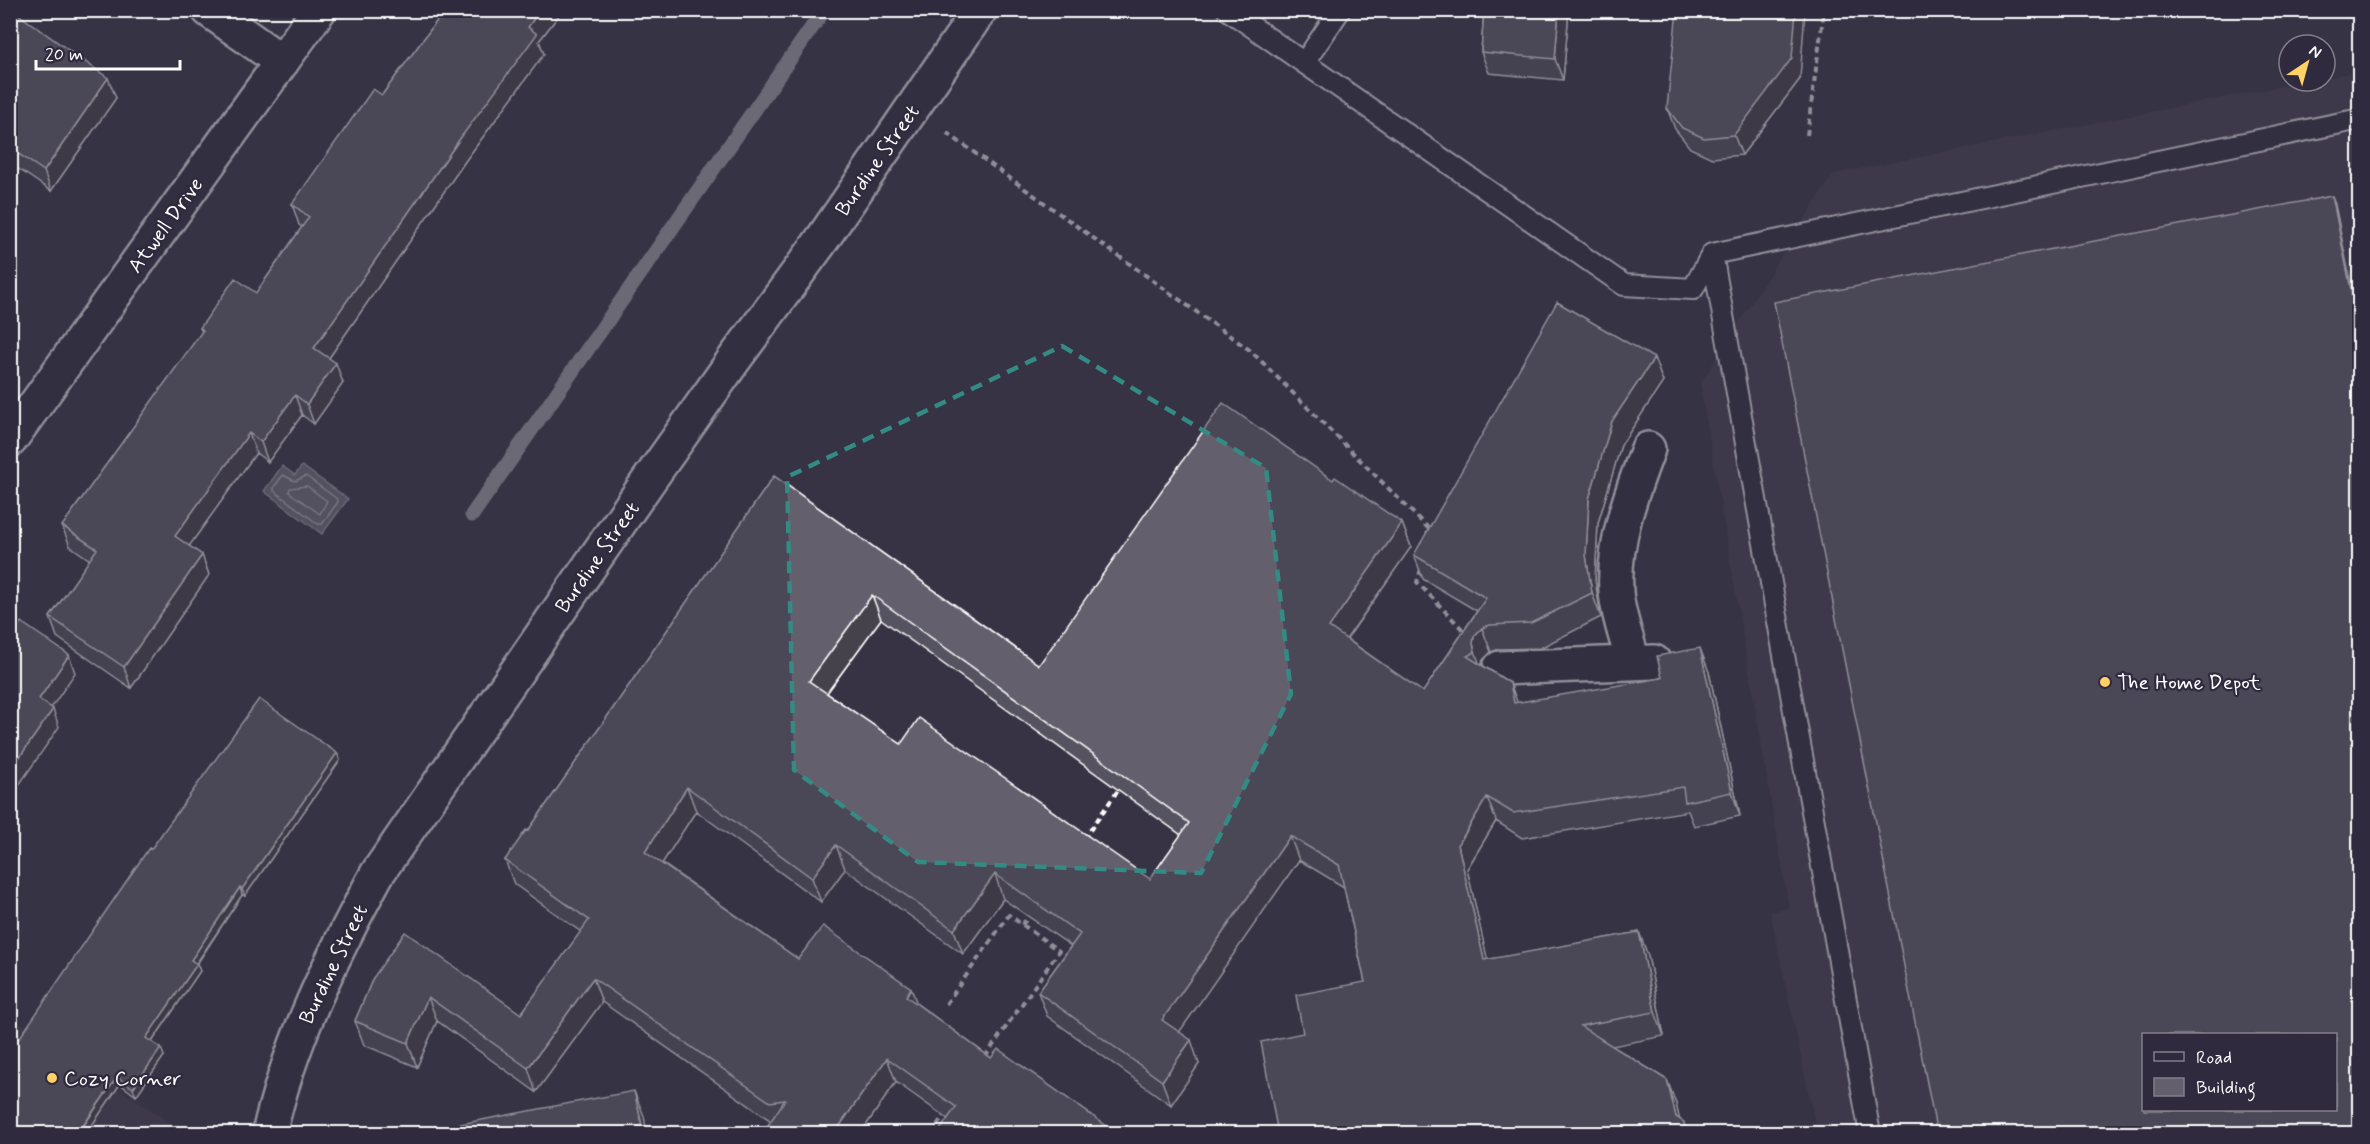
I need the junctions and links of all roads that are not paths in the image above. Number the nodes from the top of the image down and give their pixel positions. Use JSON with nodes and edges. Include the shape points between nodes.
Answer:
{"nodes":[{"id":1,"x":209,"y":10,"type":"edge"},
{"id":2,"x":319,"y":10,"type":"edge"},
{"id":3,"x":980,"y":10,"type":"edge"},
{"id":4,"x":1228,"y":10,"type":"edge"},
{"id":5,"x":1340,"y":10,"type":"edge"},
{"id":6,"x":282,"y":62,"type":"junction"},
{"id":7,"x":1304,"y":63,"type":"junction"},
{"id":8,"x":2360,"y":119,"type":"edge"},
{"id":9,"x":1712,"y":254,"type":"junction"},
{"id":10,"x":10,"y":440,"type":"edge"},
{"id":11,"x":1648,"y":449,"type":"dead end"},
{"id":12,"x":1673,"y":661,"type":"edge"},
{"id":13,"x":1633,"y":663,"type":"junction"},
{"id":14,"x":1500,"y":668,"type":"road end"},
{"id":15,"x":269,"y":1134,"type":"edge"},
{"id":16,"x":1870,"y":1134,"type":"edge"}],
"edges":[{"from":1,"to":6,"type":"street"},
{"from":2,"to":6,"type":"street","name":"Atwell Drive"},
{"from":3,"to":15,"type":"street","name":"Burdine Street","via":[[377,874],[303,1022]]},
{"from":4,"to":7,"type":"lane"},
{"from":5,"to":7,"type":"lane"},
{"from":6,"to":10,"type":"street","name":"Atwell Drive"},
{"from":7,"to":9,"type":"lane","via":[[1624,285],[1692,290]]},
{"from":8,"to":9,"type":"lane"},
{"from":9,"to":16,"type":"lane"},
{"from":11,"to":13,"type":"street","via":[[1630,496],[1618,554],[1616,592]]},
{"from":12,"to":13,"type":"street"},
{"from":13,"to":14,"type":"street"}]}
